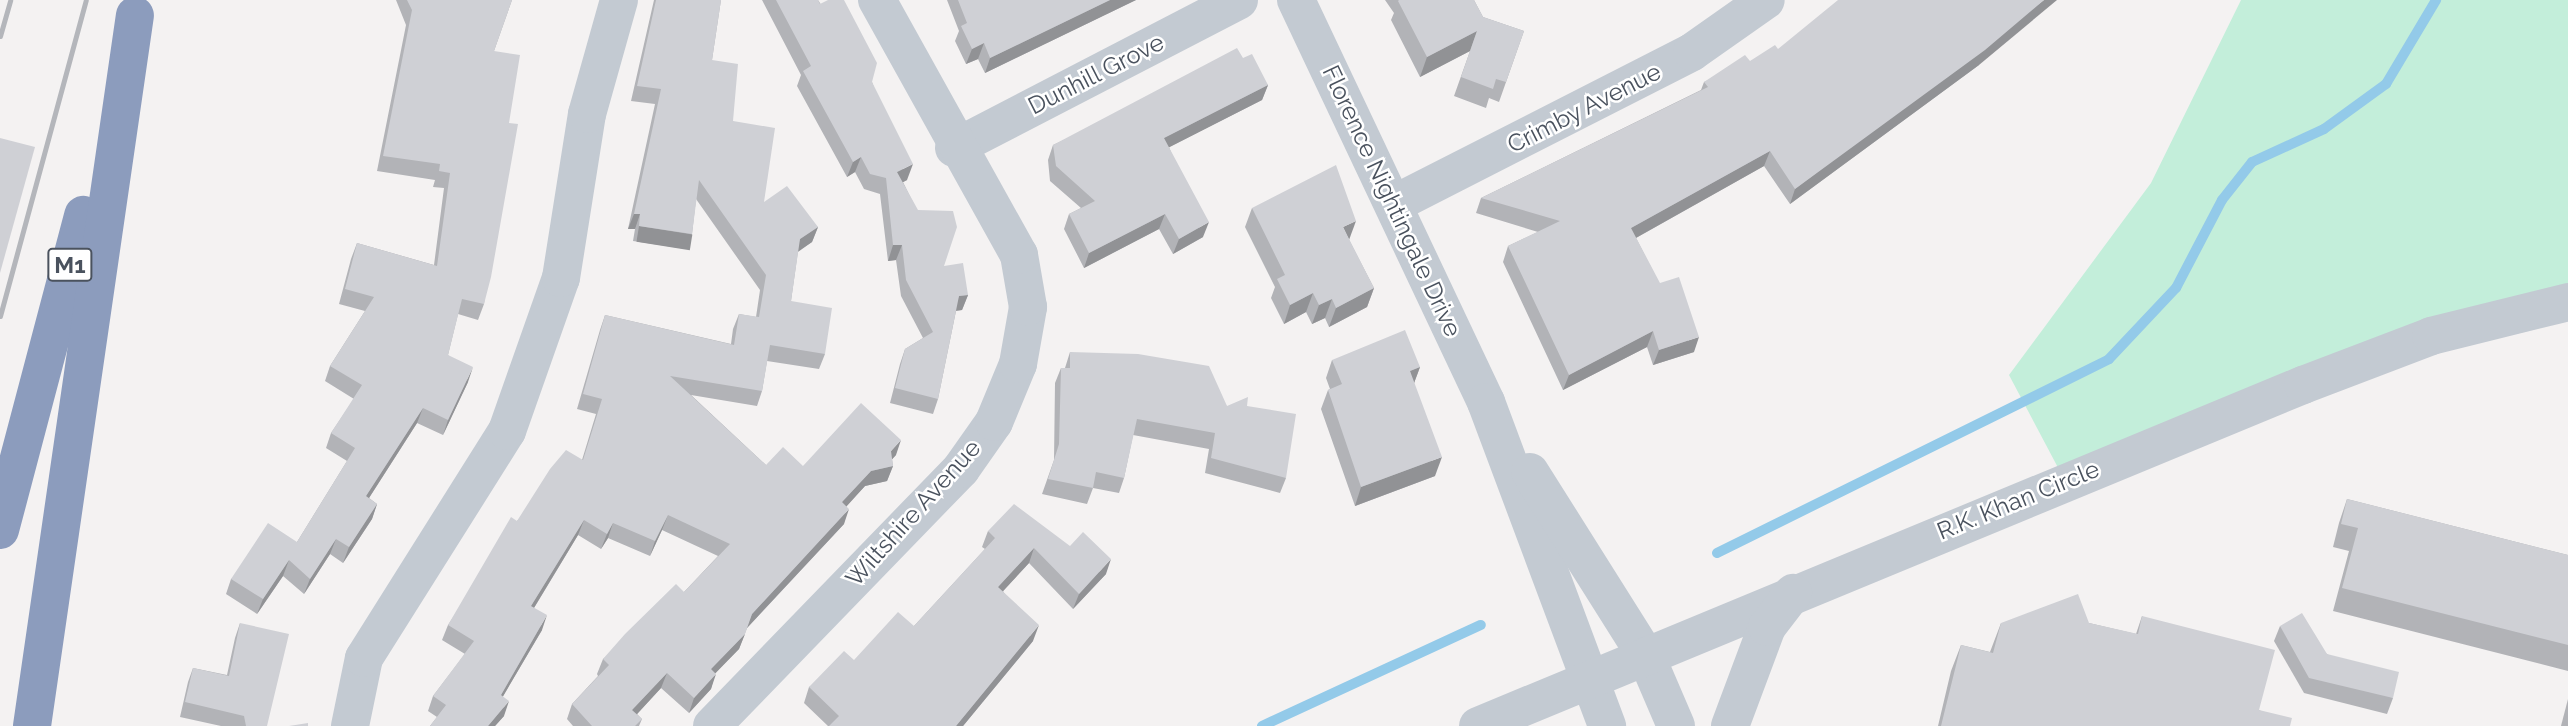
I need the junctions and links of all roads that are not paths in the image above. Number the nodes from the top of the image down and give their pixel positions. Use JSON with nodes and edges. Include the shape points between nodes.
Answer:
{"nodes":[{"id":1,"x":619,"y":0,"type":"edge"},
{"id":2,"x":877,"y":0,"type":"edge"},
{"id":3,"x":1239,"y":0,"type":"edge"},
{"id":4,"x":1296,"y":0,"type":"edge"},
{"id":5,"x":1766,"y":0,"type":"edge"},
{"id":6,"x":138,"y":7,"type":"edge"},
{"id":7,"x":954,"y":148,"type":"junction"},
{"id":8,"x":1396,"y":203,"type":"junction"},
{"id":9,"x":2568,"y":302,"type":"edge"},
{"id":10,"x":1486,"y":402,"type":"junction"},
{"id":11,"x":0,"y":530,"type":"edge"},
{"id":12,"x":1793,"y":593,"type":"junction"},
{"id":13,"x":42,"y":650,"type":"junction"},
{"id":14,"x":1646,"y":656,"type":"junction"},
{"id":15,"x":1592,"y":682,"type":"junction"},
{"id":16,"x":20,"y":726,"type":"edge"},
{"id":17,"x":32,"y":726,"type":"edge"},
{"id":18,"x":350,"y":726,"type":"edge"},
{"id":19,"x":712,"y":726,"type":"edge"},
{"id":20,"x":1478,"y":726,"type":"edge"},
{"id":21,"x":1607,"y":726,"type":"edge"},
{"id":22,"x":1676,"y":726,"type":"edge"},
{"id":23,"x":1730,"y":726,"type":"edge"}],
"edges":[{"from":1,"to":18,"type":"street","via":[[587,114],[561,278],[515,409],[484,474],[364,658]]},
{"from":2,"to":7,"type":"street","name":"Wiltshire Avenue"},
{"from":3,"to":7,"type":"street","name":"Dunhill Grove"},
{"from":4,"to":8,"type":"street","name":"Florence Nightingale Drive"},
{"from":5,"to":8,"type":"street","name":"Crimby Avenue","via":[[1692,52]]},
{"from":6,"to":11,"type":"highway","number":"M1"},
{"from":6,"to":13,"type":"highway"},
{"from":7,"to":19,"type":"street","name":"Wiltshire Avenue","via":[[1019,255],[1028,307],[1018,364],[994,422],[961,469]]},
{"from":8,"to":10,"type":"street","name":"Florence Nightingale Drive"},
{"from":9,"to":12,"type":"street","name":"R.K. Khan Circle","via":[[2393,351]]},
{"from":10,"to":14,"type":"street","name":"Florence Nightingale Drive"},
{"from":10,"to":15,"type":"street","name":"Florence Nightingale Drive"},
{"from":12,"to":14,"type":"street","name":"R.K. Khan Circle"},
{"from":12,"to":23,"type":"street","via":[[1767,627]]},
{"from":13,"to":16,"type":"highway"},
{"from":13,"to":17,"type":"highway"},
{"from":14,"to":15,"type":"street","name":"R.K. Khan Circle"},
{"from":14,"to":22,"type":"street","name":"Florence Nightingale Drive"},
{"from":15,"to":20,"type":"street","name":"R.K. Khan Circle"},
{"from":15,"to":21,"type":"street","name":"Florence Nightingale Drive"}]}
